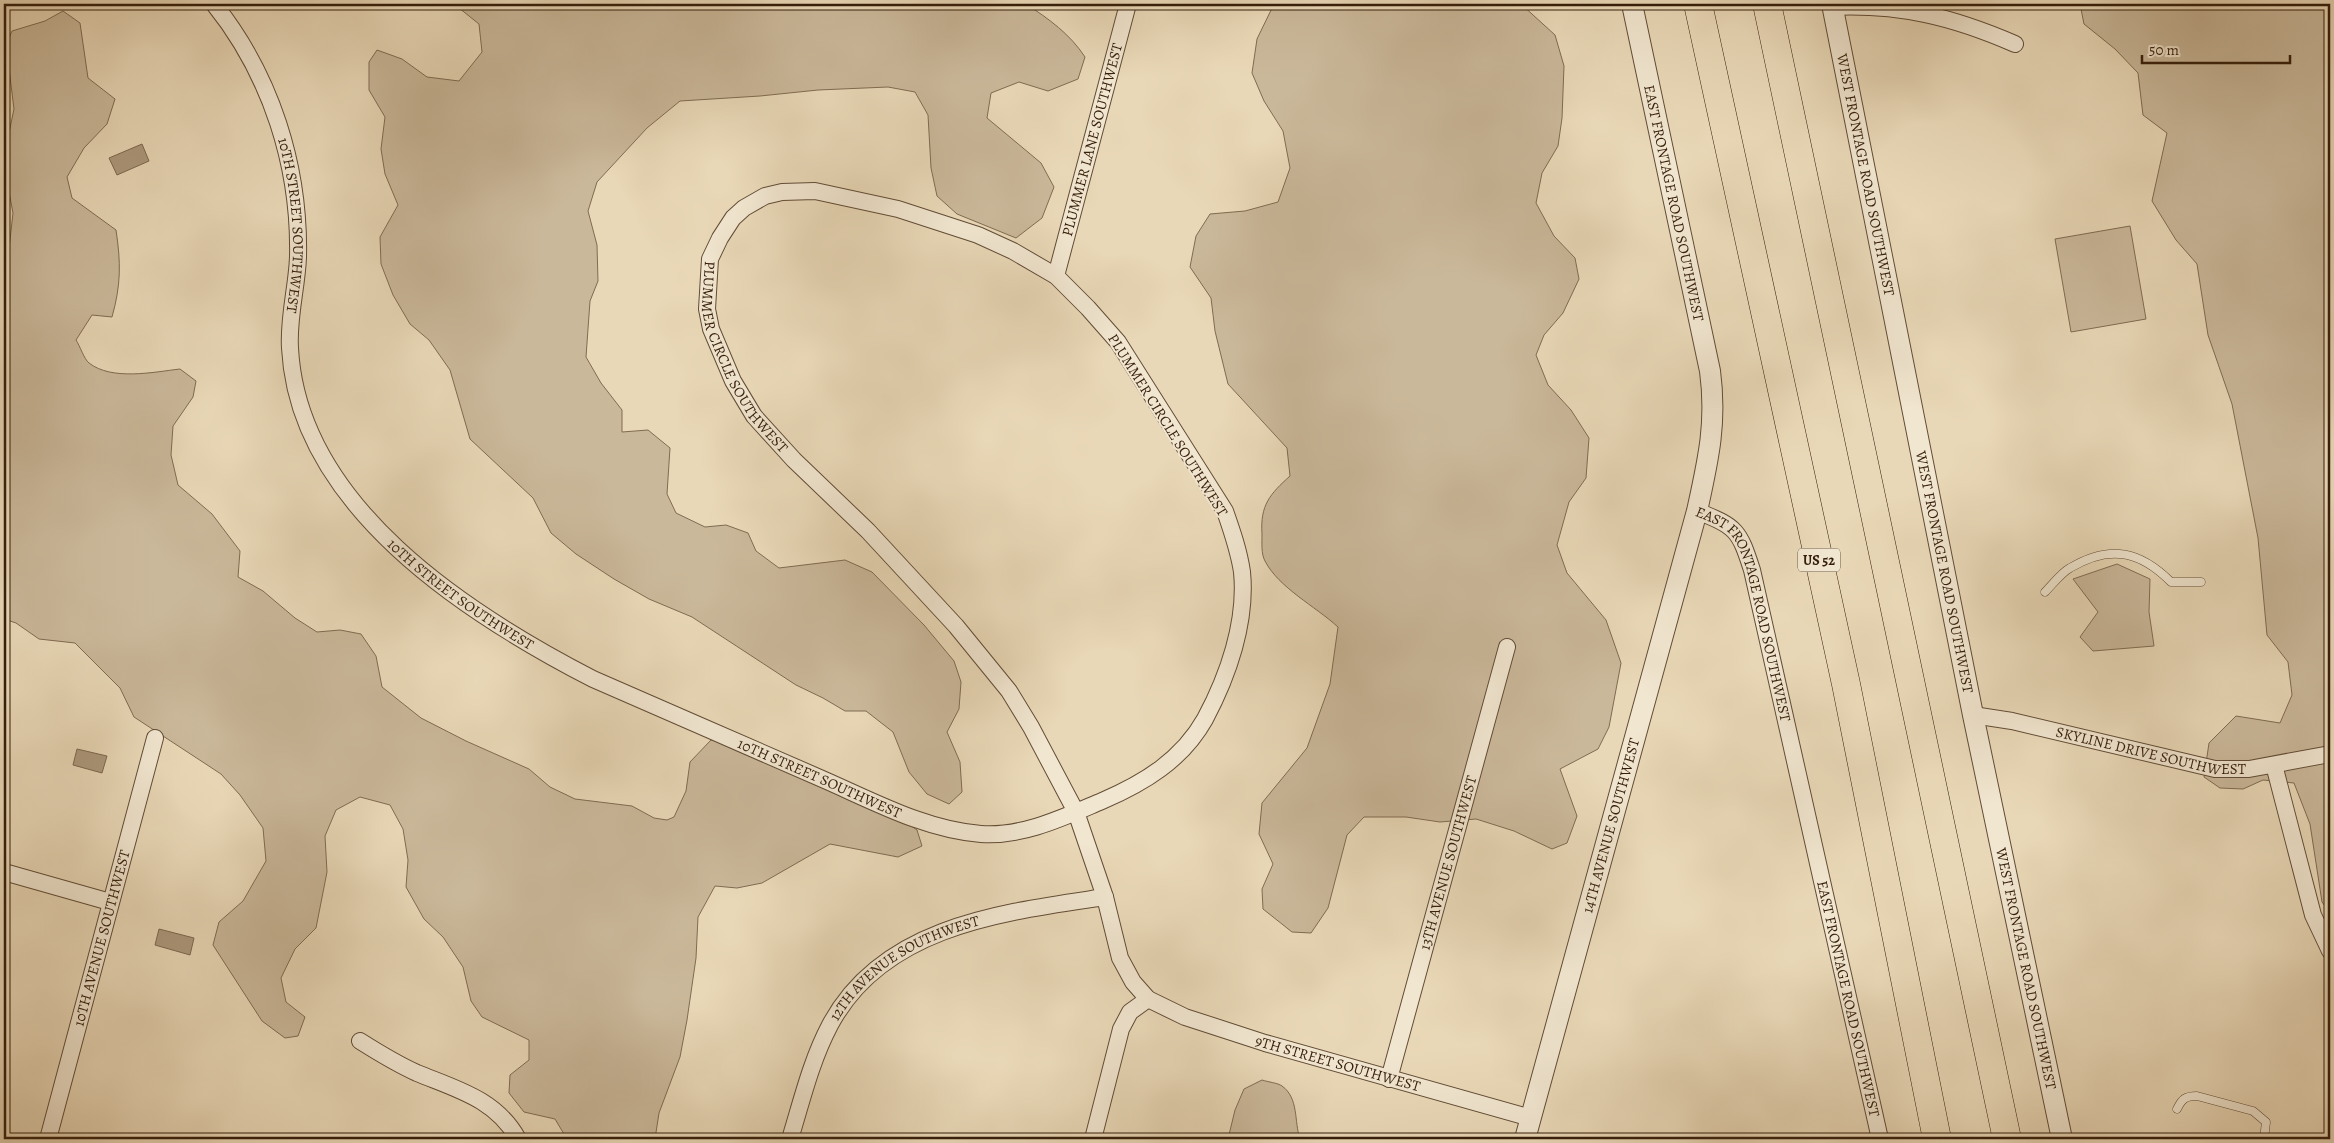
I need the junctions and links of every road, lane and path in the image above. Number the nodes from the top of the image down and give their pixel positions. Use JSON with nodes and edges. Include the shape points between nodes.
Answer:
{"nodes":[{"id":1,"x":214,"y":4,"type":"edge"},
{"id":2,"x":1128,"y":4,"type":"edge"},
{"id":3,"x":1632,"y":4,"type":"edge"},
{"id":4,"x":1699,"y":4,"type":"edge"},
{"id":5,"x":1767,"y":4,"type":"edge"},
{"id":6,"x":1832,"y":5,"type":"edge"},
{"id":7,"x":2014,"y":44,"type":"dead end"},
{"id":8,"x":1056,"y":276,"type":"junction"},
{"id":9,"x":1697,"y":512,"type":"junction"},
{"id":10,"x":2201,"y":582,"type":"dead end"},
{"id":11,"x":2046,"y":592,"type":"dead end"},
{"id":12,"x":1506,"y":647,"type":"dead end"},
{"id":13,"x":1974,"y":715,"type":"junction"},
{"id":14,"x":155,"y":738,"type":"dead end"},
{"id":15,"x":2330,"y":754,"type":"edge"},
{"id":16,"x":2274,"y":765,"type":"junction"},
{"id":17,"x":1076,"y":812,"type":"junction"},
{"id":18,"x":4,"y":872,"type":"edge"},
{"id":19,"x":1105,"y":897,"type":"junction"},
{"id":20,"x":110,"y":902,"type":"junction"},
{"id":21,"x":2330,"y":951,"type":"edge"},
{"id":22,"x":1148,"y":999,"type":"junction"},
{"id":23,"x":360,"y":1041,"type":"dead end"},
{"id":24,"x":1924,"y":1078,"type":"junction"},
{"id":25,"x":1389,"y":1079,"type":"junction"},
{"id":26,"x":2177,"y":1109,"type":"dead end"},
{"id":27,"x":1531,"y":1118,"type":"junction"},
{"id":28,"x":48,"y":1139,"type":"edge"},
{"id":29,"x":518,"y":1139,"type":"edge"},
{"id":30,"x":790,"y":1139,"type":"edge"},
{"id":31,"x":1093,"y":1139,"type":"edge"},
{"id":32,"x":1525,"y":1139,"type":"edge"},
{"id":33,"x":1880,"y":1139,"type":"edge"},
{"id":34,"x":1922,"y":1139,"type":"edge"},
{"id":35,"x":1937,"y":1139,"type":"edge"},
{"id":36,"x":2007,"y":1139,"type":"edge"},
{"id":37,"x":2062,"y":1139,"type":"edge"},
{"id":38,"x":2264,"y":1139,"type":"edge"}],
"edges":[{"from":1,"to":17,"type":"street","name":"10TH STREET SOUTHWEST","via":[[249,54],[263,84],[291,170],[298,240],[290,348],[292,371],[308,428],[340,484],[410,561],[501,629],[593,679],[898,812],[930,824],[982,834],[1012,833]]},
{"from":2,"to":8,"type":"street","name":"PLUMMER LANE SOUTHWEST"},
{"from":3,"to":9,"type":"street","name":"EAST FRONTAGE ROAD SOUTHWEST","via":[[1710,371],[1714,405],[1711,442]]},
{"from":4,"to":24,"type":"highway","number":"US 52","via":[[1846,684]]},
{"from":5,"to":36,"type":"highway"},
{"from":6,"to":7,"type":"street","via":[[1922,12],[1966,24]]},
{"from":6,"to":13,"type":"street","name":"WEST FRONTAGE ROAD SOUTHWEST"},
{"from":8,"to":17,"type":"street","name":"PLUMMER CIRCLE SOUTHWEST","via":[[1118,342],[1225,512],[1235,539],[1243,585],[1239,624],[1224,676],[1214,703],[1185,748],[1143,781]]},
{"from":8,"to":17,"type":"street","name":"PLUMMER CIRCLE SOUTHWEST","via":[[978,235],[898,209],[815,191],[782,192],[765,196],[744,208],[720,238],[710,258],[707,309],[711,329],[733,381],[754,416],[794,460],[868,531],[956,626],[1009,691],[1032,727]]},
{"from":9,"to":27,"type":"street","name":"14TH AVENUE SOUTHWEST"},
{"from":9,"to":33,"type":"street","name":"EAST FRONTAGE ROAD SOUTHWEST","via":[[1727,523],[1739,535],[1752,570]]},
{"from":10,"to":11,"type":"lane","via":[[2171,582],[2155,566],[2136,556],[2108,554],[2069,568]]},
{"from":12,"to":25,"type":"street","name":"13TH AVENUE SOUTHWEST"},
{"from":13,"to":16,"type":"street","name":"SKYLINE DRIVE SOUTHWEST","via":[[2215,769]]},
{"from":13,"to":37,"type":"street","name":"WEST FRONTAGE ROAD SOUTHWEST"},
{"from":14,"to":20,"type":"street","name":"10TH AVENUE SOUTHWEST"},
{"from":15,"to":16,"type":"street","name":"SKYLINE DRIVE SOUTHWEST"},
{"from":16,"to":21,"type":"street","via":[[2313,915]]},
{"from":17,"to":19,"type":"street","name":"PLUMMER CIRCLE SOUTHWEST"},
{"from":18,"to":20,"type":"street"},
{"from":19,"to":22,"type":"street","name":"PLUMMER CIRCLE SOUTHWEST","via":[[1120,958],[1133,982]]},
{"from":19,"to":30,"type":"street","name":"12TH AVENUE SOUTHWEST","via":[[979,920],[942,932],[886,961],[848,996],[831,1023],[810,1074]]},
{"from":20,"to":28,"type":"street","name":"10TH AVENUE SOUTHWEST"},
{"from":22,"to":25,"type":"street","name":"9TH STREET SOUTHWEST","via":[[1185,1017]]},
{"from":22,"to":31,"type":"street","via":[[1130,1012],[1121,1029]]},
{"from":23,"to":29,"type":"street","via":[[394,1062],[476,1097],[489,1106]]},
{"from":24,"to":34,"type":"highway"},
{"from":24,"to":35,"type":"highway","number":"US 52"},
{"from":25,"to":27,"type":"street","name":"9TH STREET SOUTHWEST"},
{"from":26,"to":38,"type":"lane","via":[[2187,1096],[2197,1096],[2253,1111],[2266,1122]]},
{"from":27,"to":32,"type":"street","name":"14TH AVENUE SOUTHWEST"}]}
